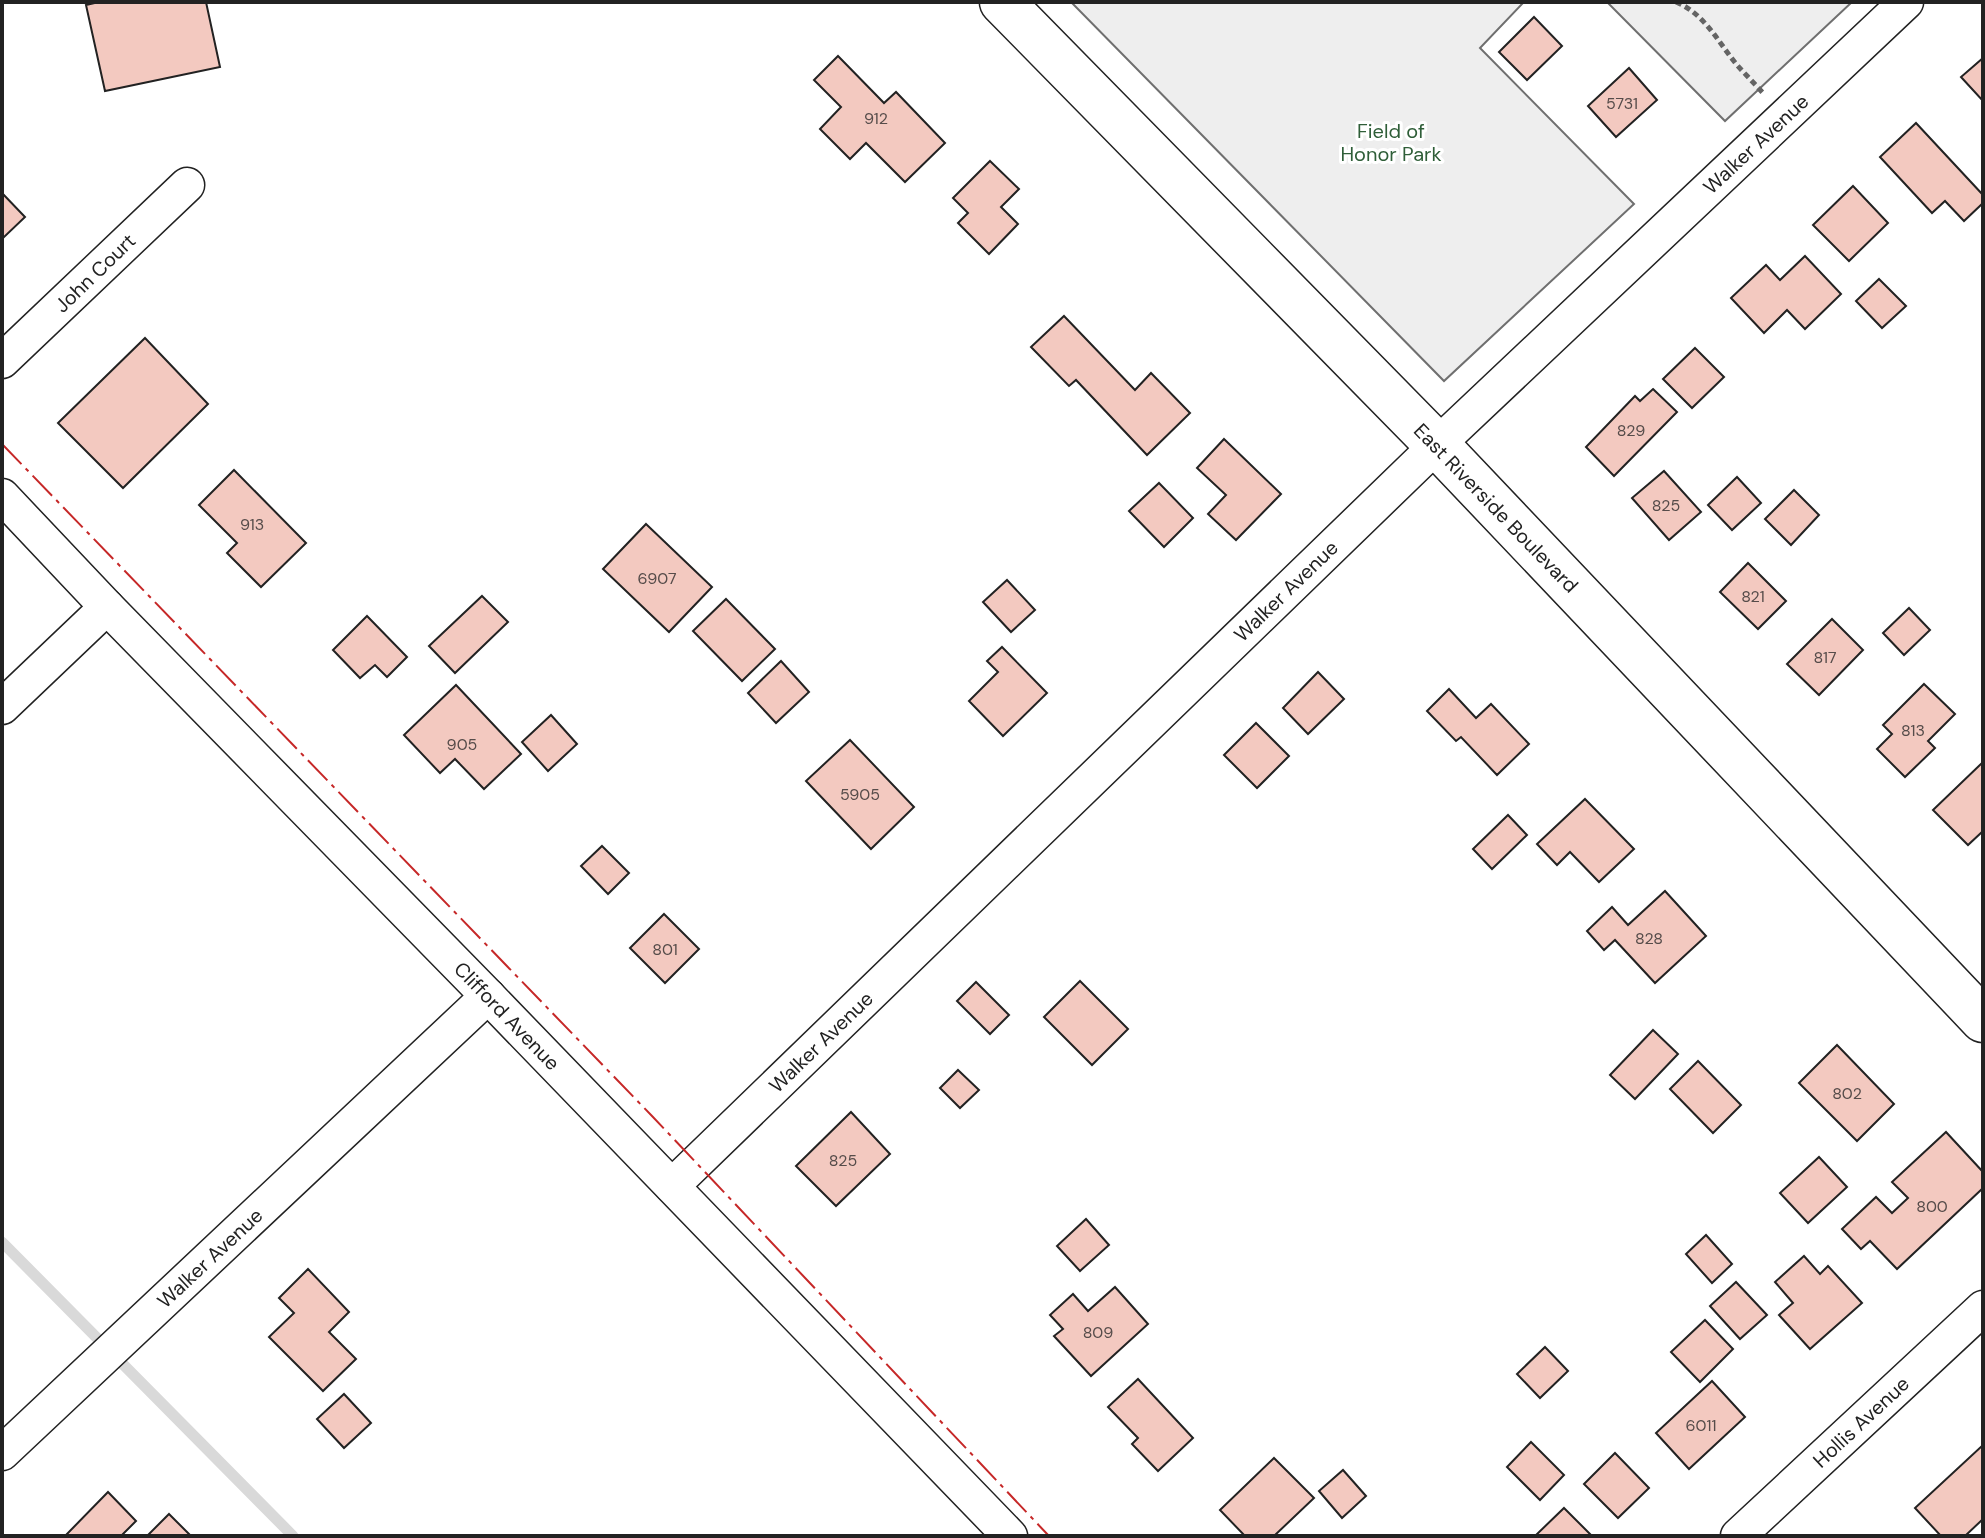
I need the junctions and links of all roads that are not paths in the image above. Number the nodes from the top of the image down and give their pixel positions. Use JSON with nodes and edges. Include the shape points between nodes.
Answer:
{"nodes":[{"id":1,"x":1002,"y":2,"type":"edge"},
{"id":2,"x":1906,"y":2,"type":"edge"},
{"id":3,"x":187,"y":185,"type":"dead end"},
{"id":4,"x":2,"y":361,"type":"edge"},
{"id":5,"x":1437,"y":445,"type":"junction"},
{"id":6,"x":2,"y":496,"type":"edge"},
{"id":7,"x":107,"y":607,"type":"junction"},
{"id":8,"x":2,"y":707,"type":"edge"},
{"id":9,"x":488,"y":996,"type":"junction"},
{"id":10,"x":1983,"y":1020,"type":"edge"},
{"id":11,"x":672,"y":1186,"type":"junction"},
{"id":12,"x":1983,"y":1308,"type":"edge"},
{"id":13,"x":2,"y":1453,"type":"edge"},
{"id":14,"x":1010,"y":1536,"type":"edge"},
{"id":15,"x":1738,"y":1536,"type":"edge"}],
"edges":[{"from":1,"to":5,"type":"main road","name":"East Riverside Boulevard"},
{"from":2,"to":5,"type":"street","name":"Walker Avenue"},
{"from":3,"to":4,"type":"street","name":"John Court"},
{"from":5,"to":10,"type":"main road","name":"East Riverside Boulevard"},
{"from":5,"to":11,"type":"street","name":"Walker Avenue"},
{"from":6,"to":7,"type":"street","name":"Clifford Avenue"},
{"from":7,"to":8,"type":"street"},
{"from":7,"to":9,"type":"street","name":"Clifford Avenue"},
{"from":9,"to":11,"type":"street","name":"Clifford Avenue"},
{"from":9,"to":13,"type":"street","name":"Walker Avenue"},
{"from":11,"to":14,"type":"street","name":"Clifford Avenue"},
{"from":12,"to":15,"type":"street","name":"Hollis Avenue"}]}
